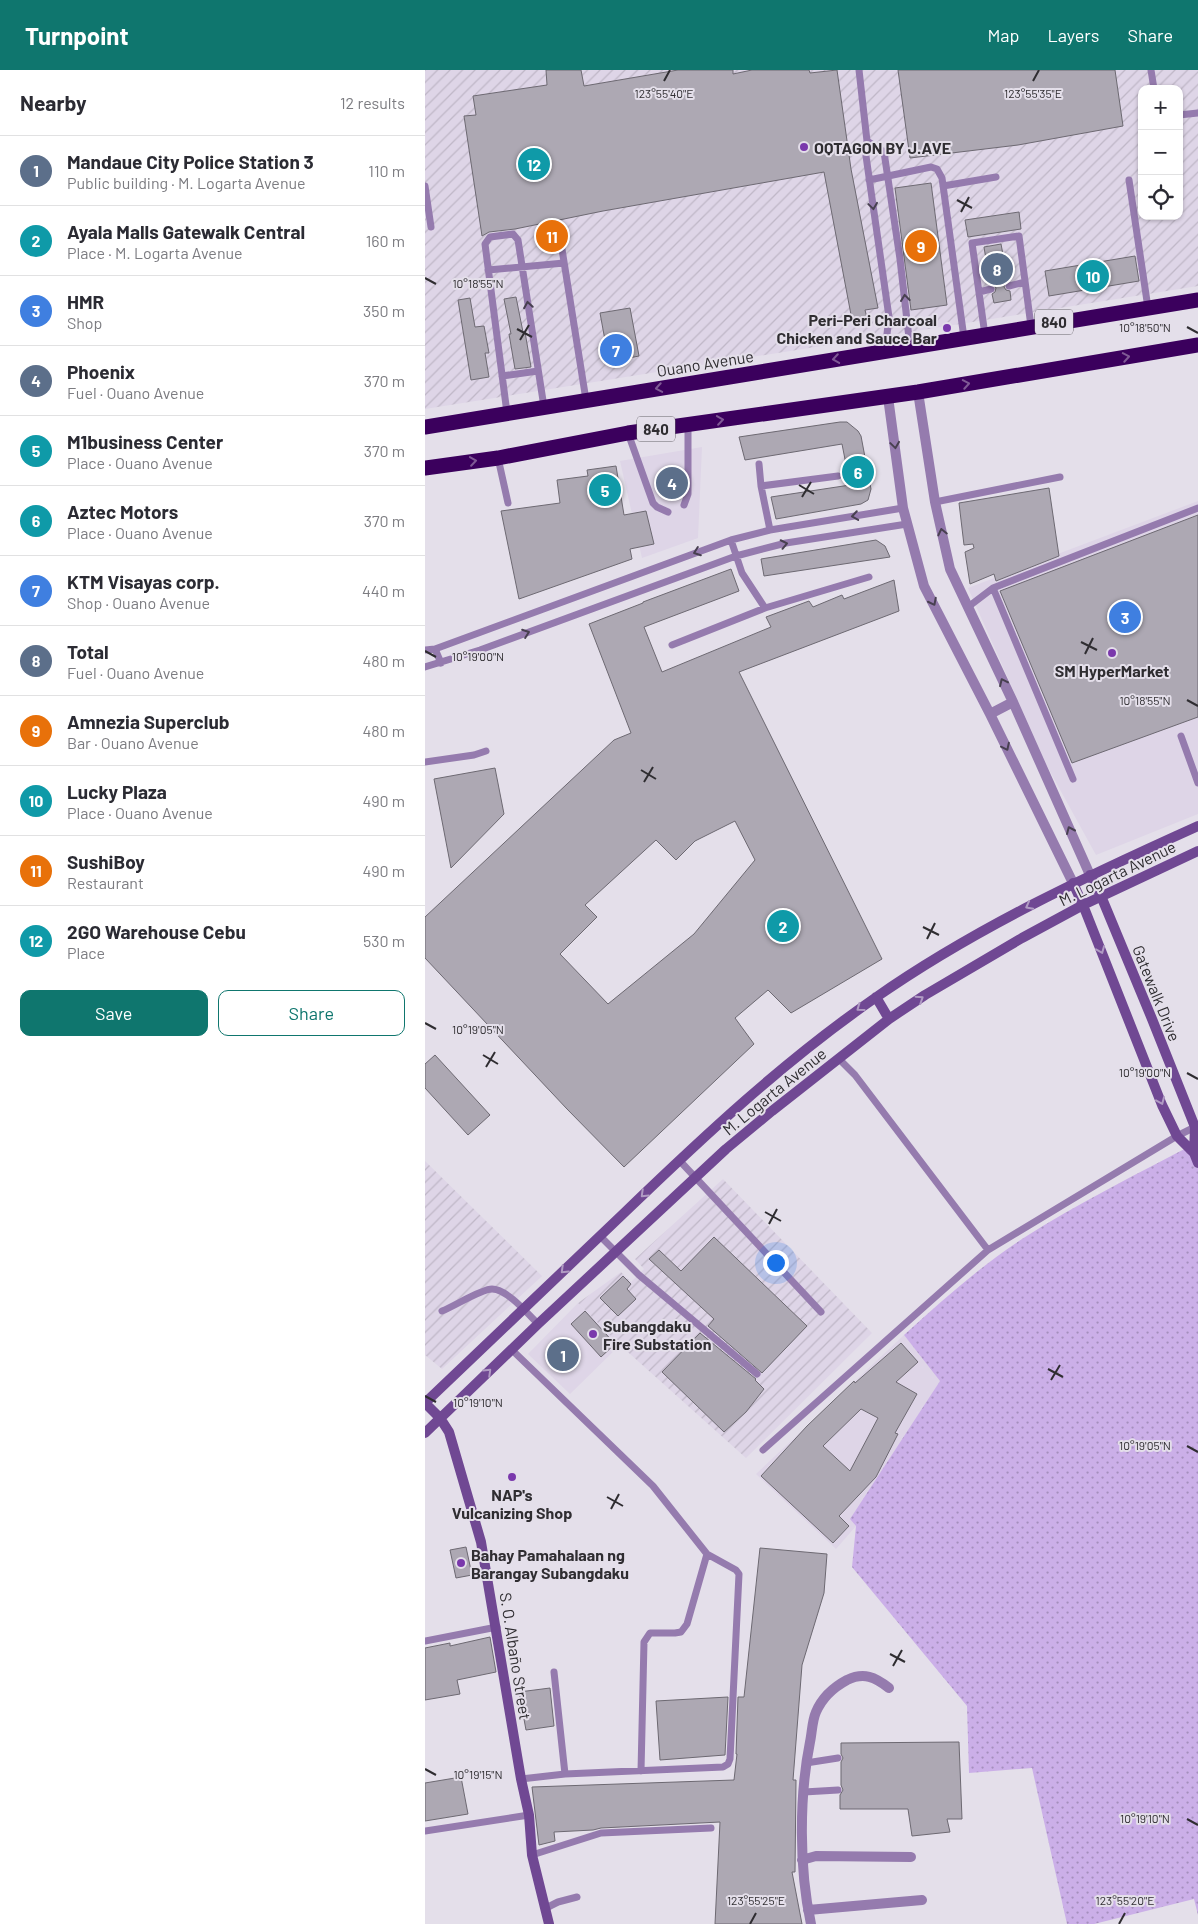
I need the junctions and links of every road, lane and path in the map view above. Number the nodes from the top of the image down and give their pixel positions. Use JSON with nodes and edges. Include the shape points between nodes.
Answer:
{"nodes":[{"id":1,"x":859,"y":70,"type":"edge"},
{"id":2,"x":1151,"y":70,"type":"edge"},
{"id":3,"x":1153,"y":85,"type":"edge"},
{"id":4,"x":1198,"y":113,"type":"edge"},
{"id":5,"x":1183,"y":115,"type":"edge"},
{"id":6,"x":867,"y":141,"type":"junction"},
{"id":7,"x":888,"y":176,"type":"junction"},
{"id":8,"x":996,"y":177,"type":"dead end"},
{"id":9,"x":869,"y":180,"type":"junction"},
{"id":10,"x":1129,"y":180,"type":"dead end"},
{"id":11,"x":425,"y":186,"type":"edge"},
{"id":12,"x":943,"y":186,"type":"junction"},
{"id":13,"x":431,"y":226,"type":"dead end"},
{"id":14,"x":561,"y":243,"type":"dead end"},
{"id":15,"x":564,"y":263,"type":"junction"},
{"id":16,"x":522,"y":266,"type":"junction"},
{"id":17,"x":488,"y":270,"type":"junction"},
{"id":18,"x":1025,"y":282,"type":"junction"},
{"id":19,"x":1009,"y":286,"type":"dead end"},
{"id":20,"x":991,"y":289,"type":"dead end"},
{"id":21,"x":979,"y":292,"type":"junction"},
{"id":22,"x":1198,"y":300,"type":"edge"},
{"id":23,"x":1148,"y":308,"type":"junction"},
{"id":24,"x":1031,"y":326,"type":"junction"},
{"id":25,"x":985,"y":335,"type":"junction"},
{"id":26,"x":964,"y":338,"type":"junction"},
{"id":27,"x":1198,"y":345,"type":"edge"},
{"id":28,"x":910,"y":347,"type":"junction"},
{"id":29,"x":885,"y":351,"type":"junction"},
{"id":30,"x":538,"y":370,"type":"junction"},
{"id":31,"x":502,"y":376,"type":"junction"},
{"id":32,"x":918,"y":392,"type":"junction"},
{"id":33,"x":888,"y":397,"type":"junction"},
{"id":34,"x":586,"y":400,"type":"junction"},
{"id":35,"x":543,"y":407,"type":"junction"},
{"id":36,"x":507,"y":413,"type":"junction"},
{"id":37,"x":688,"y":425,"type":"junction"},
{"id":38,"x":425,"y":427,"type":"edge"},
{"id":39,"x":628,"y":433,"type":"junction"},
{"id":40,"x":498,"y":458,"type":"junction"},
{"id":41,"x":759,"y":464,"type":"dead end"},
{"id":42,"x":425,"y":468,"type":"edge"},
{"id":43,"x":837,"y":476,"type":"dead end"},
{"id":44,"x":1060,"y":477,"type":"dead end"},
{"id":45,"x":761,"y":486,"type":"junction"},
{"id":46,"x":935,"y":502,"type":"junction"},
{"id":47,"x":508,"y":503,"type":"dead end"},
{"id":48,"x":685,"y":505,"type":"dead end"},
{"id":49,"x":903,"y":508,"type":"junction"},
{"id":50,"x":1198,"y":508,"type":"edge"},
{"id":51,"x":668,"y":512,"type":"dead end"},
{"id":52,"x":907,"y":524,"type":"junction"},
{"id":53,"x":770,"y":530,"type":"junction"},
{"id":54,"x":731,"y":540,"type":"junction"},
{"id":55,"x":736,"y":556,"type":"junction"},
{"id":56,"x":869,"y":577,"type":"dead end"},
{"id":57,"x":993,"y":588,"type":"junction"},
{"id":58,"x":968,"y":607,"type":"junction"},
{"id":59,"x":765,"y":608,"type":"junction"},
{"id":60,"x":672,"y":645,"type":"dead end"},
{"id":61,"x":435,"y":649,"type":"junction"},
{"id":62,"x":425,"y":650,"type":"edge"},
{"id":63,"x":441,"y":663,"type":"junction"},
{"id":64,"x":425,"y":667,"type":"edge"},
{"id":65,"x":1013,"y":702,"type":"junction"},
{"id":66,"x":990,"y":714,"type":"junction"},
{"id":67,"x":1181,"y":736,"type":"dead end"},
{"id":68,"x":486,"y":751,"type":"dead end"},
{"id":69,"x":425,"y":762,"type":"edge"},
{"id":70,"x":1073,"y":779,"type":"dead end"},
{"id":71,"x":1198,"y":782,"type":"edge"},
{"id":72,"x":1198,"y":826,"type":"edge"},
{"id":73,"x":1198,"y":851,"type":"edge"},
{"id":74,"x":1090,"y":875,"type":"junction"},
{"id":75,"x":1073,"y":884,"type":"junction"},
{"id":76,"x":1101,"y":896,"type":"junction"},
{"id":77,"x":1083,"y":905,"type":"junction"},
{"id":78,"x":876,"y":997,"type":"junction"},
{"id":79,"x":889,"y":1019,"type":"junction"},
{"id":80,"x":838,"y":1058,"type":"junction"},
{"id":81,"x":1195,"y":1127,"type":"junction"},
{"id":82,"x":1177,"y":1136,"type":"junction"},
{"id":83,"x":1196,"y":1158,"type":"edge"},
{"id":84,"x":679,"y":1160,"type":"junction"},
{"id":85,"x":696,"y":1178,"type":"junction"},
{"id":86,"x":599,"y":1236,"type":"junction"},
{"id":87,"x":988,"y":1250,"type":"junction"},
{"id":88,"x":615,"y":1252,"type":"junction"},
{"id":89,"x":523,"y":1309,"type":"junction"},
{"id":90,"x":442,"y":1311,"type":"dead end"},
{"id":91,"x":821,"y":1312,"type":"dead end"},
{"id":92,"x":538,"y":1324,"type":"junction"},
{"id":93,"x":512,"y":1350,"type":"junction"},
{"id":94,"x":757,"y":1374,"type":"dead end"},
{"id":95,"x":425,"y":1403,"type":"edge"},
{"id":96,"x":440,"y":1418,"type":"junction"},
{"id":97,"x":425,"y":1433,"type":"edge"},
{"id":98,"x":763,"y":1450,"type":"dead end"},
{"id":99,"x":707,"y":1554,"type":"junction"},
{"id":100,"x":497,"y":1627,"type":"junction"},
{"id":101,"x":425,"y":1641,"type":"edge"},
{"id":102,"x":554,"y":1672,"type":"dead end"},
{"id":103,"x":889,"y":1688,"type":"dead end"},
{"id":104,"x":838,"y":1758,"type":"dead end"},
{"id":105,"x":806,"y":1763,"type":"junction"},
{"id":106,"x":641,"y":1771,"type":"junction"},
{"id":107,"x":565,"y":1774,"type":"junction"},
{"id":108,"x":521,"y":1780,"type":"junction"},
{"id":109,"x":838,"y":1790,"type":"dead end"},
{"id":110,"x":804,"y":1792,"type":"junction"},
{"id":111,"x":529,"y":1815,"type":"junction"},
{"id":112,"x":711,"y":1828,"type":"dead end"},
{"id":113,"x":425,"y":1831,"type":"edge"},
{"id":114,"x":532,"y":1855,"type":"junction"},
{"id":115,"x":911,"y":1857,"type":"dead end"},
{"id":116,"x":802,"y":1860,"type":"junction"},
{"id":117,"x":577,"y":1897,"type":"dead end"},
{"id":118,"x":922,"y":1900,"type":"dead end"},
{"id":119,"x":546,"y":1908,"type":"junction"},
{"id":120,"x":808,"y":1910,"type":"junction"},
{"id":121,"x":549,"y":1924,"type":"edge"},
{"id":122,"x":811,"y":1924,"type":"edge"}],
"edges":[{"from":1,"to":6,"type":"lane"},
{"from":2,"to":3,"type":"lane"},
{"from":4,"to":5,"type":"lane"},
{"from":6,"to":7,"type":"lane","via":[[885,152]]},
{"from":6,"to":9,"type":"lane"},
{"from":7,"to":9,"type":"lane"},
{"from":7,"to":12,"type":"lane","via":[[931,168],[939,172]]},
{"from":28,"to":7,"type":"lane","one_way":true},
{"from":8,"to":12,"type":"lane"},
{"from":9,"to":29,"type":"lane","one_way":true,"via":[[889,317]]},
{"from":10,"to":23,"type":"lane"},
{"from":11,"to":13,"type":"lane"},
{"from":12,"to":26,"type":"lane"},
{"from":14,"to":15,"type":"lane"},
{"from":15,"to":16,"type":"lane"},
{"from":15,"to":34,"type":"lane"},
{"from":16,"to":17,"type":"lane"},
{"from":16,"to":17,"type":"lane","via":[[518,240],[513,234],[487,240]]},
{"from":30,"to":16,"type":"lane","one_way":true},
{"from":17,"to":31,"type":"lane"},
{"from":18,"to":19,"type":"lane"},
{"from":18,"to":21,"type":"lane","via":[[1019,236],[972,243]]},
{"from":18,"to":24,"type":"lane"},
{"from":20,"to":21,"type":"lane"},
{"from":21,"to":25,"type":"lane"},
{"from":22,"to":23,"type":"highway","name":"Ouano Avenue","number":"840"},
{"from":23,"to":24,"type":"highway","name":"Ouano Avenue","number":"840"},
{"from":24,"to":25,"type":"highway","name":"Ouano Avenue","number":"840"},
{"from":25,"to":26,"type":"highway","name":"Ouano Avenue","number":"840"},
{"from":26,"to":28,"type":"highway","name":"Ouano Avenue","number":"840"},
{"from":32,"to":27,"type":"highway","number":"840","one_way":true},
{"from":28,"to":29,"type":"highway","name":"Ouano Avenue","number":"840"},
{"from":29,"to":34,"type":"highway","name":"Ouano Avenue","number":"840","one_way":true},
{"from":30,"to":31,"type":"lane"},
{"from":30,"to":35,"type":"lane"},
{"from":31,"to":36,"type":"lane"},
{"from":32,"to":33,"type":"highway","number":"840"},
{"from":32,"to":46,"type":"street"},
{"from":37,"to":33,"type":"highway","number":"840","one_way":true},
{"from":33,"to":49,"type":"street","one_way":true},
{"from":34,"to":35,"type":"highway","name":"Ouano Avenue","number":"840"},
{"from":35,"to":36,"type":"highway","name":"Ouano Avenue","number":"840"},
{"from":36,"to":38,"type":"highway","name":"Ouano Avenue","number":"840"},
{"from":37,"to":39,"type":"highway","number":"840"},
{"from":37,"to":48,"type":"lane","via":[[688,494]]},
{"from":39,"to":40,"type":"highway","number":"840"},
{"from":39,"to":51,"type":"lane","via":[[653,503]]},
{"from":42,"to":40,"type":"highway","number":"840","one_way":true},
{"from":40,"to":47,"type":"lane"},
{"from":41,"to":45,"type":"lane"},
{"from":43,"to":45,"type":"lane"},
{"from":44,"to":46,"type":"lane"},
{"from":45,"to":53,"type":"lane"},
{"from":58,"to":46,"type":"street","one_way":true,"via":[[950,569]]},
{"from":49,"to":52,"type":"street"},
{"from":49,"to":53,"type":"lane","one_way":true},
{"from":50,"to":57,"type":"lane"},
{"from":55,"to":52,"type":"lane","one_way":true,"via":[[787,543]]},
{"from":52,"to":66,"type":"street","one_way":true,"via":[[924,586]]},
{"from":53,"to":54,"type":"lane"},
{"from":54,"to":55,"type":"lane"},
{"from":54,"to":61,"type":"lane","one_way":true},
{"from":55,"to":59,"type":"lane","via":[[742,573]]},
{"from":63,"to":55,"type":"lane","one_way":true},
{"from":56,"to":59,"type":"lane"},
{"from":57,"to":58,"type":"lane"},
{"from":57,"to":70,"type":"lane"},
{"from":65,"to":58,"type":"street","one_way":true},
{"from":59,"to":60,"type":"lane"},
{"from":61,"to":62,"type":"lane"},
{"from":61,"to":63,"type":"lane"},
{"from":63,"to":64,"type":"lane"},
{"from":65,"to":66,"type":"street"},
{"from":74,"to":65,"type":"street","one_way":true},
{"from":66,"to":75,"type":"street","one_way":true},
{"from":67,"to":71,"type":"lane"},
{"from":68,"to":69,"type":"lane"},
{"from":72,"to":74,"type":"main road","name":"M. Logarta Avenue"},
{"from":73,"to":76,"type":"main road","name":"M. Logarta Avenue"},
{"from":74,"to":75,"type":"main road","name":"M. Logarta Avenue"},
{"from":74,"to":76,"type":"main road","name":"Gatewalk Drive"},
{"from":75,"to":77,"type":"main road","name":"Gatewalk Drive"},
{"from":75,"to":78,"type":"main road","name":"M. Logarta Avenue","one_way":true,"via":[[921,967]]},
{"from":76,"to":77,"type":"main road","name":"M. Logarta Avenue"},
{"from":76,"to":81,"type":"main road","name":"Gatewalk Drive"},
{"from":79,"to":77,"type":"main road","name":"M. Logarta Avenue","one_way":true,"via":[[957,976]]},
{"from":77,"to":82,"type":"main road","name":"Gatewalk Drive","one_way":true},
{"from":78,"to":79,"type":"main road"},
{"from":78,"to":84,"type":"main road","name":"M. Logarta Avenue","one_way":true,"via":[[757,1090]]},
{"from":79,"to":80,"type":"main road","name":"M. Logarta Avenue"},
{"from":80,"to":85,"type":"main road","name":"M. Logarta Avenue"},
{"from":80,"to":87,"type":"lane","via":[[855,1075]]},
{"from":81,"to":82,"type":"lane"},
{"from":81,"to":83,"type":"main road","name":"Gatewalk Drive"},
{"from":82,"to":83,"type":"main road","name":"Gatewalk Drive"},
{"from":82,"to":87,"type":"lane"},
{"from":84,"to":85,"type":"lane"},
{"from":84,"to":86,"type":"main road","name":"M. Logarta Avenue","one_way":true},
{"from":85,"to":88,"type":"main road","name":"M. Logarta Avenue"},
{"from":85,"to":91,"type":"lane"},
{"from":86,"to":88,"type":"lane"},
{"from":86,"to":89,"type":"main road","name":"M. Logarta Avenue","one_way":true},
{"from":87,"to":98,"type":"lane"},
{"from":88,"to":92,"type":"main road","name":"M. Logarta Avenue"},
{"from":88,"to":94,"type":"lane"},
{"from":89,"to":90,"type":"lane","via":[[506,1293],[493,1289]]},
{"from":89,"to":92,"type":"lane"},
{"from":89,"to":95,"type":"main road","name":"M. Logarta Avenue"},
{"from":92,"to":93,"type":"main road","name":"M. Logarta Avenue"},
{"from":96,"to":93,"type":"main road","name":"M. Logarta Avenue","one_way":true},
{"from":93,"to":99,"type":"lane","via":[[653,1486]]},
{"from":95,"to":96,"type":"main road","name":"S. O. Albaño Street"},
{"from":96,"to":97,"type":"main road","name":"M. Logarta Avenue"},
{"from":96,"to":100,"type":"main road","name":"S. O. Albaño Street","via":[[449,1432],[481,1542]]},
{"from":99,"to":106,"type":"lane","via":[[687,1624],[675,1634],[650,1633],[644,1642]]},
{"from":99,"to":106,"type":"lane","via":[[739,1574],[730,1759],[723,1767]]},
{"from":100,"to":101,"type":"lane"},
{"from":100,"to":108,"type":"main road","name":"S. O. Albaño Street"},
{"from":102,"to":107,"type":"lane"},
{"from":103,"to":105,"type":"street","via":[[866,1675],[843,1682],[829,1693],[815,1713]]},
{"from":104,"to":105,"type":"lane"},
{"from":105,"to":110,"type":"street"},
{"from":106,"to":107,"type":"lane"},
{"from":107,"to":108,"type":"lane"},
{"from":108,"to":111,"type":"main road","name":"S. O. Albaño Street"},
{"from":109,"to":110,"type":"lane"},
{"from":110,"to":116,"type":"street"},
{"from":111,"to":113,"type":"lane"},
{"from":111,"to":114,"type":"main road","name":"S. O. Albaño Street"},
{"from":112,"to":114,"type":"lane","via":[[601,1833]]},
{"from":114,"to":119,"type":"main road","name":"S. O. Albaño Street"},
{"from":115,"to":116,"type":"street","via":[[816,1856]]},
{"from":116,"to":120,"type":"street"},
{"from":117,"to":119,"type":"lane"},
{"from":118,"to":120,"type":"street"},
{"from":119,"to":121,"type":"main road","name":"S. O. Albaño Street"},
{"from":120,"to":122,"type":"street"}]}
